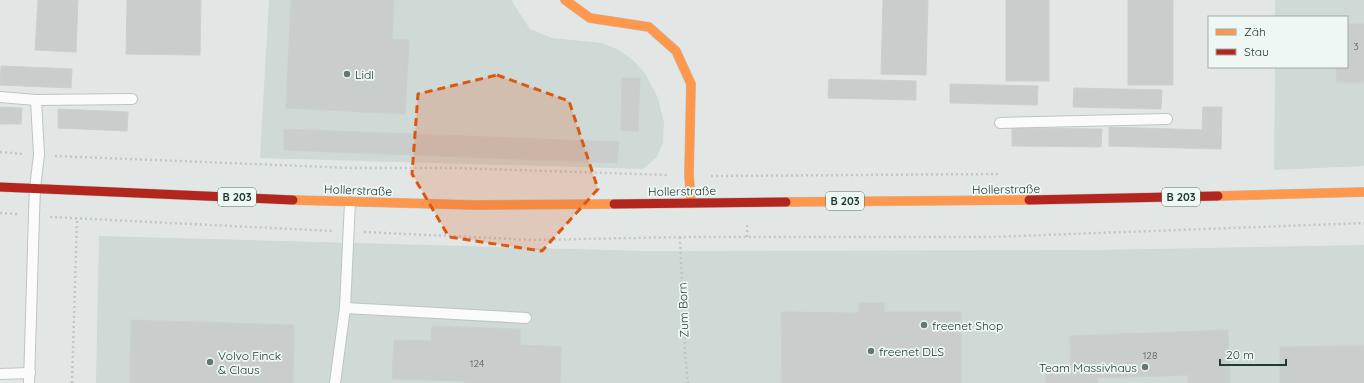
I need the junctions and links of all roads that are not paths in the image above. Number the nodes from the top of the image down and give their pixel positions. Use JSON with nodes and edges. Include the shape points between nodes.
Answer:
{"nodes":[{"id":1,"x":565,"y":0,"type":"edge"},
{"id":2,"x":0,"y":97,"type":"edge"},
{"id":3,"x":132,"y":99,"type":"dead end"},
{"id":4,"x":36,"y":100,"type":"junction"},
{"id":5,"x":1167,"y":119,"type":"dead end"},
{"id":6,"x":1000,"y":123,"type":"dead end"},
{"id":7,"x":0,"y":187,"type":"edge"},
{"id":8,"x":35,"y":188,"type":"junction"},
{"id":9,"x":1364,"y":192,"type":"edge"},
{"id":10,"x":350,"y":202,"type":"junction"},
{"id":11,"x":691,"y":203,"type":"junction"},
{"id":12,"x":345,"y":308,"type":"junction"},
{"id":13,"x":526,"y":318,"type":"dead end"},
{"id":14,"x":0,"y":374,"type":"edge"},
{"id":15,"x":30,"y":378,"type":"edge"},
{"id":16,"x":335,"y":383,"type":"edge"}],
"edges":[{"from":1,"to":11,"type":"main road","via":[[590,18],[649,27],[676,51],[691,84]]},
{"from":2,"to":4,"type":"lane"},
{"from":3,"to":4,"type":"lane"},
{"from":4,"to":8,"type":"lane","via":[[39,155]]},
{"from":5,"to":6,"type":"lane"},
{"from":7,"to":8,"type":"main road","name":"Hollerstraße","number":"B 203"},
{"from":8,"to":10,"type":"main road","name":"Hollerstraße","number":"B 203"},
{"from":8,"to":15,"type":"lane"},
{"from":9,"to":11,"type":"main road","name":"Hollerstraße","number":"B 203","via":[[999,202]]},
{"from":10,"to":11,"type":"main road","name":"Hollerstraße","number":"B 203","via":[[474,205]]},
{"from":10,"to":12,"type":"lane"},
{"from":12,"to":13,"type":"lane"},
{"from":12,"to":16,"type":"lane"},
{"from":14,"to":15,"type":"lane"}]}
